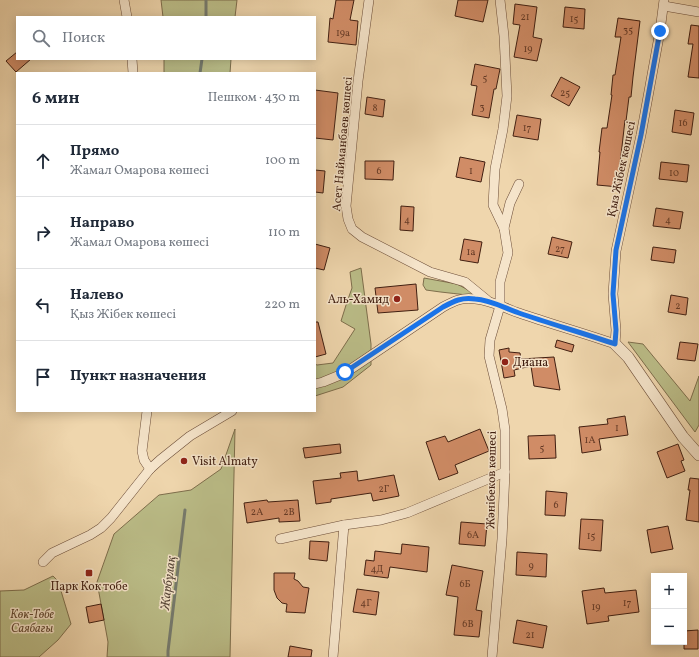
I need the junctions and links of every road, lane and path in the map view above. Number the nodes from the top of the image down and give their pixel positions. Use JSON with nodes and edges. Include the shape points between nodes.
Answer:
{"nodes":[{"id":1,"x":124,"y":0,"type":"edge"},
{"id":2,"x":369,"y":0,"type":"edge"},
{"id":3,"x":500,"y":0,"type":"edge"},
{"id":4,"x":664,"y":3,"type":"edge"},
{"id":5,"x":699,"y":12,"type":"edge"},
{"id":6,"x":127,"y":16,"type":"edge"},
{"id":7,"x":132,"y":60,"type":"edge"},
{"id":8,"x":133,"y":72,"type":"edge"},
{"id":9,"x":519,"y":184,"type":"dead end"},
{"id":10,"x":504,"y":228,"type":"junction"},
{"id":11,"x":488,"y":301,"type":"junction"},
{"id":12,"x":500,"y":306,"type":"junction"},
{"id":13,"x":615,"y":344,"type":"junction"},
{"id":14,"x":316,"y":384,"type":"edge"},
{"id":15,"x":147,"y":412,"type":"edge"},
{"id":16,"x":230,"y":412,"type":"edge"},
{"id":17,"x":699,"y":455,"type":"edge"},
{"id":18,"x":150,"y":469,"type":"junction"},
{"id":19,"x":505,"y":472,"type":"junction"},
{"id":20,"x":344,"y":525,"type":"junction"},
{"id":21,"x":280,"y":539,"type":"dead end"},
{"id":22,"x":43,"y":562,"type":"dead end"},
{"id":23,"x":333,"y":657,"type":"edge"},
{"id":24,"x":492,"y":657,"type":"edge"}],
"edges":[{"from":1,"to":6,"type":"street"},
{"from":2,"to":11,"type":"street","name":"Асет Найманбаев көшесі","via":[[357,89],[346,206],[348,219],[352,229],[362,237],[430,272],[465,282]]},
{"from":3,"to":10,"type":"street","via":[[506,96],[495,170],[493,205]]},
{"from":4,"to":5,"type":"street"},
{"from":4,"to":13,"type":"street","name":"Қыз Жібек көшесі","via":[[641,135],[616,250],[613,294]]},
{"from":7,"to":8,"type":"street"},
{"from":9,"to":10,"type":"street","via":[[510,203]]},
{"from":10,"to":12,"type":"street","via":[[508,253],[500,282]]},
{"from":11,"to":12,"type":"street"},
{"from":11,"to":14,"type":"street","via":[[464,298],[454,301],[345,372]]},
{"from":12,"to":13,"type":"street"},
{"from":12,"to":19,"type":"street","name":"Жәнібеков көшесі","via":[[490,340],[489,356],[505,430]]},
{"from":13,"to":17,"type":"street","via":[[628,357],[683,437]]},
{"from":15,"to":18,"type":"street","via":[[142,451]]},
{"from":16,"to":18,"type":"street","via":[[190,436]]},
{"from":18,"to":22,"type":"street","via":[[101,528],[52,553]]},
{"from":19,"to":20,"type":"street","via":[[407,513],[382,520]]},
{"from":19,"to":24,"type":"street","name":"Жәнібеков көшесі"},
{"from":20,"to":21,"type":"street"},
{"from":20,"to":23,"type":"street"}]}
